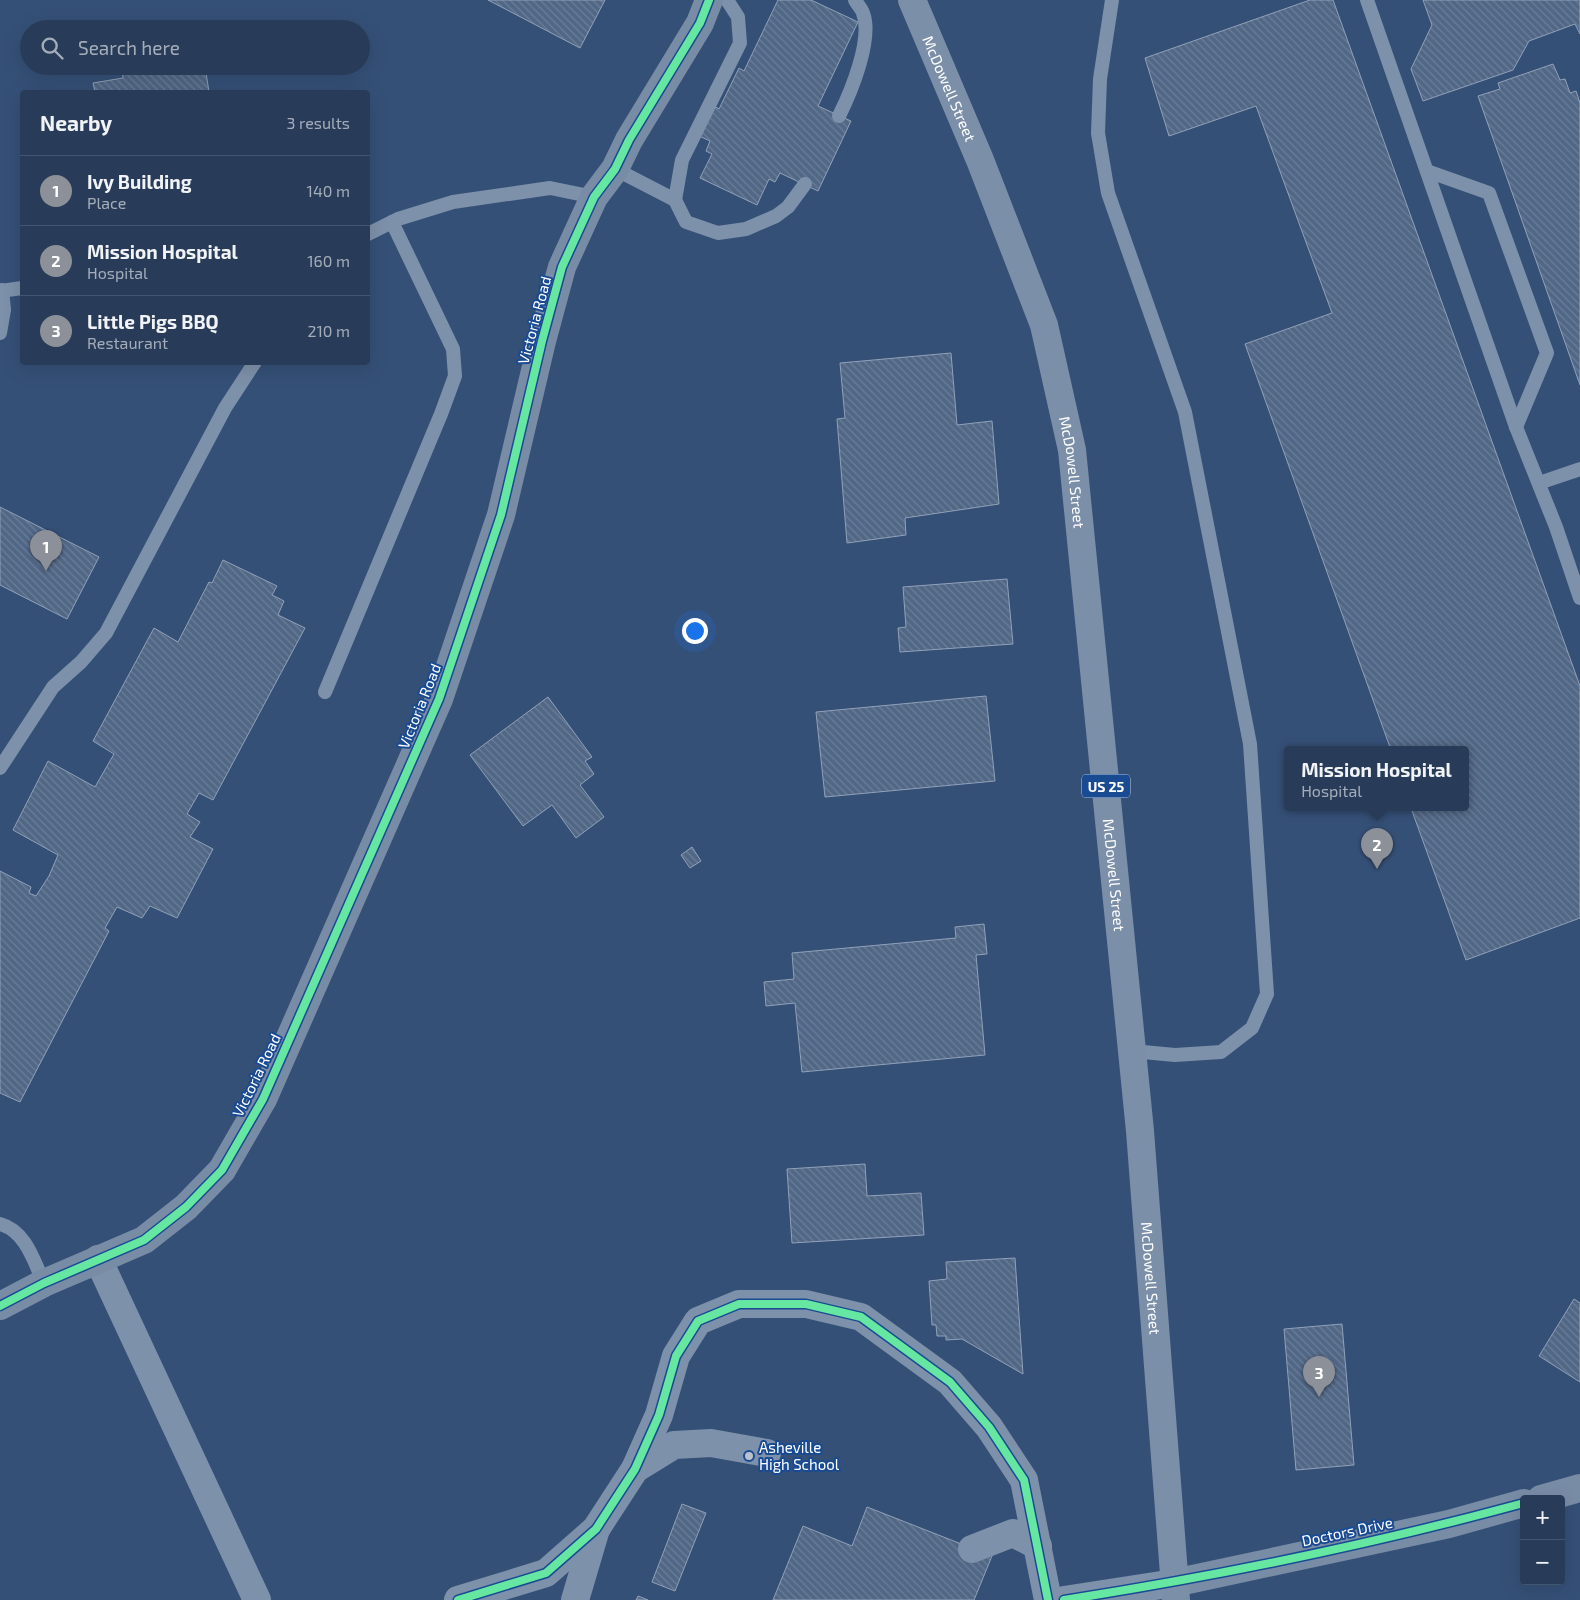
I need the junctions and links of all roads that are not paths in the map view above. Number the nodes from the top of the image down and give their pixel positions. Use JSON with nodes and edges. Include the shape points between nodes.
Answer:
{"nodes":[{"id":1,"x":709,"y":0,"type":"edge"},
{"id":2,"x":727,"y":0,"type":"edge"},
{"id":3,"x":855,"y":0,"type":"edge"},
{"id":4,"x":912,"y":0,"type":"edge"},
{"id":5,"x":1112,"y":0,"type":"edge"},
{"id":6,"x":1367,"y":0,"type":"edge"},
{"id":7,"x":839,"y":116,"type":"dead end"},
{"id":8,"x":615,"y":169,"type":"junction"},
{"id":9,"x":1427,"y":171,"type":"junction"},
{"id":10,"x":805,"y":184,"type":"dead end"},
{"id":11,"x":594,"y":197,"type":"junction"},
{"id":12,"x":675,"y":200,"type":"junction"},
{"id":13,"x":392,"y":222,"type":"junction"},
{"id":14,"x":370,"y":233,"type":"edge"},
{"id":15,"x":20,"y":288,"type":"edge"},
{"id":16,"x":1,"y":291,"type":"edge"},
{"id":17,"x":0,"y":334,"type":"edge"},
{"id":18,"x":253,"y":365,"type":"edge"},
{"id":19,"x":1516,"y":427,"type":"junction"},
{"id":20,"x":1580,"y":469,"type":"edge"},
{"id":21,"x":1539,"y":483,"type":"junction"},
{"id":22,"x":1580,"y":598,"type":"edge"},
{"id":23,"x":325,"y":692,"type":"dead end"},
{"id":24,"x":0,"y":768,"type":"edge"},
{"id":25,"x":1132,"y":1051,"type":"junction"},
{"id":26,"x":0,"y":1224,"type":"edge"},
{"id":27,"x":98,"y":1259,"type":"junction"},
{"id":28,"x":44,"y":1284,"type":"junction"},
{"id":29,"x":0,"y":1306,"type":"edge"},
{"id":30,"x":768,"y":1453,"type":"dead end"},
{"id":31,"x":635,"y":1469,"type":"junction"},
{"id":32,"x":1580,"y":1488,"type":"edge"},
{"id":33,"x":1555,"y":1495,"type":"edge"},
{"id":34,"x":1520,"y":1504,"type":"edge"},
{"id":35,"x":596,"y":1529,"type":"junction"},
{"id":36,"x":1038,"y":1546,"type":"junction"},
{"id":37,"x":972,"y":1549,"type":"dead end"},
{"id":38,"x":1175,"y":1591,"type":"edge"},
{"id":39,"x":257,"y":1600,"type":"edge"},
{"id":40,"x":458,"y":1600,"type":"edge"},
{"id":41,"x":575,"y":1600,"type":"edge"},
{"id":42,"x":1048,"y":1600,"type":"edge"},
{"id":43,"x":1064,"y":1600,"type":"edge"}],
"edges":[{"from":1,"to":8,"type":"street","name":"Victoria Road","via":[[700,23]]},
{"from":2,"to":12,"type":"lane","via":[[738,17],[740,43],[682,160]]},
{"from":3,"to":7,"type":"lane","via":[[863,13],[866,29],[849,96]]},
{"from":4,"to":25,"type":"main road","name":"McDowell Street","number":"US 25","via":[[980,160],[1044,325],[1072,450]]},
{"from":5,"to":25,"type":"lane","via":[[1100,79],[1098,133],[1108,193],[1185,412],[1250,744],[1267,994],[1252,1028],[1221,1052],[1175,1055]]},
{"from":6,"to":9,"type":"lane"},
{"from":8,"to":11,"type":"street","name":"Victoria Road"},
{"from":8,"to":12,"type":"lane"},
{"from":9,"to":19,"type":"lane"},
{"from":9,"to":19,"type":"lane","via":[[1489,193],[1547,353]]},
{"from":10,"to":12,"type":"lane","via":[[788,207],[776,216],[746,228],[718,233],[686,222]]},
{"from":11,"to":13,"type":"lane","via":[[550,188],[453,202]]},
{"from":11,"to":27,"type":"street","name":"Victoria Road","via":[[562,267],[501,515],[439,699],[263,1099],[222,1170],[186,1207],[144,1240]]},
{"from":13,"to":14,"type":"lane"},
{"from":13,"to":23,"type":"lane","via":[[453,349],[455,376]]},
{"from":15,"to":16,"type":"lane"},
{"from":16,"to":17,"type":"lane","via":[[4,310]]},
{"from":18,"to":24,"type":"lane","via":[[225,408],[106,633],[53,687]]},
{"from":19,"to":21,"type":"lane"},
{"from":20,"to":21,"type":"lane"},
{"from":21,"to":22,"type":"lane"},
{"from":25,"to":38,"type":"main road","name":"McDowell Street","number":"US 25"},
{"from":26,"to":28,"type":"lane","via":[[17,1233]]},
{"from":27,"to":28,"type":"street","name":"Victoria Road"},
{"from":27,"to":39,"type":"street"},
{"from":28,"to":29,"type":"street","name":"Victoria Road"},
{"from":30,"to":31,"type":"street","via":[[711,1443],[674,1445]]},
{"from":31,"to":35,"type":"street"},
{"from":31,"to":36,"type":"street","via":[[659,1414],[676,1356],[698,1321],[739,1304],[806,1304],[861,1317],[950,1382],[989,1427],[1024,1480]]},
{"from":32,"to":33,"type":"street"},
{"from":34,"to":38,"type":"street","name":"Doctors Drive"},
{"from":35,"to":40,"type":"street","via":[[546,1573]]},
{"from":35,"to":41,"type":"street"},
{"from":36,"to":37,"type":"street","via":[[1013,1533]]},
{"from":36,"to":42,"type":"street"},
{"from":38,"to":43,"type":"street"}]}
